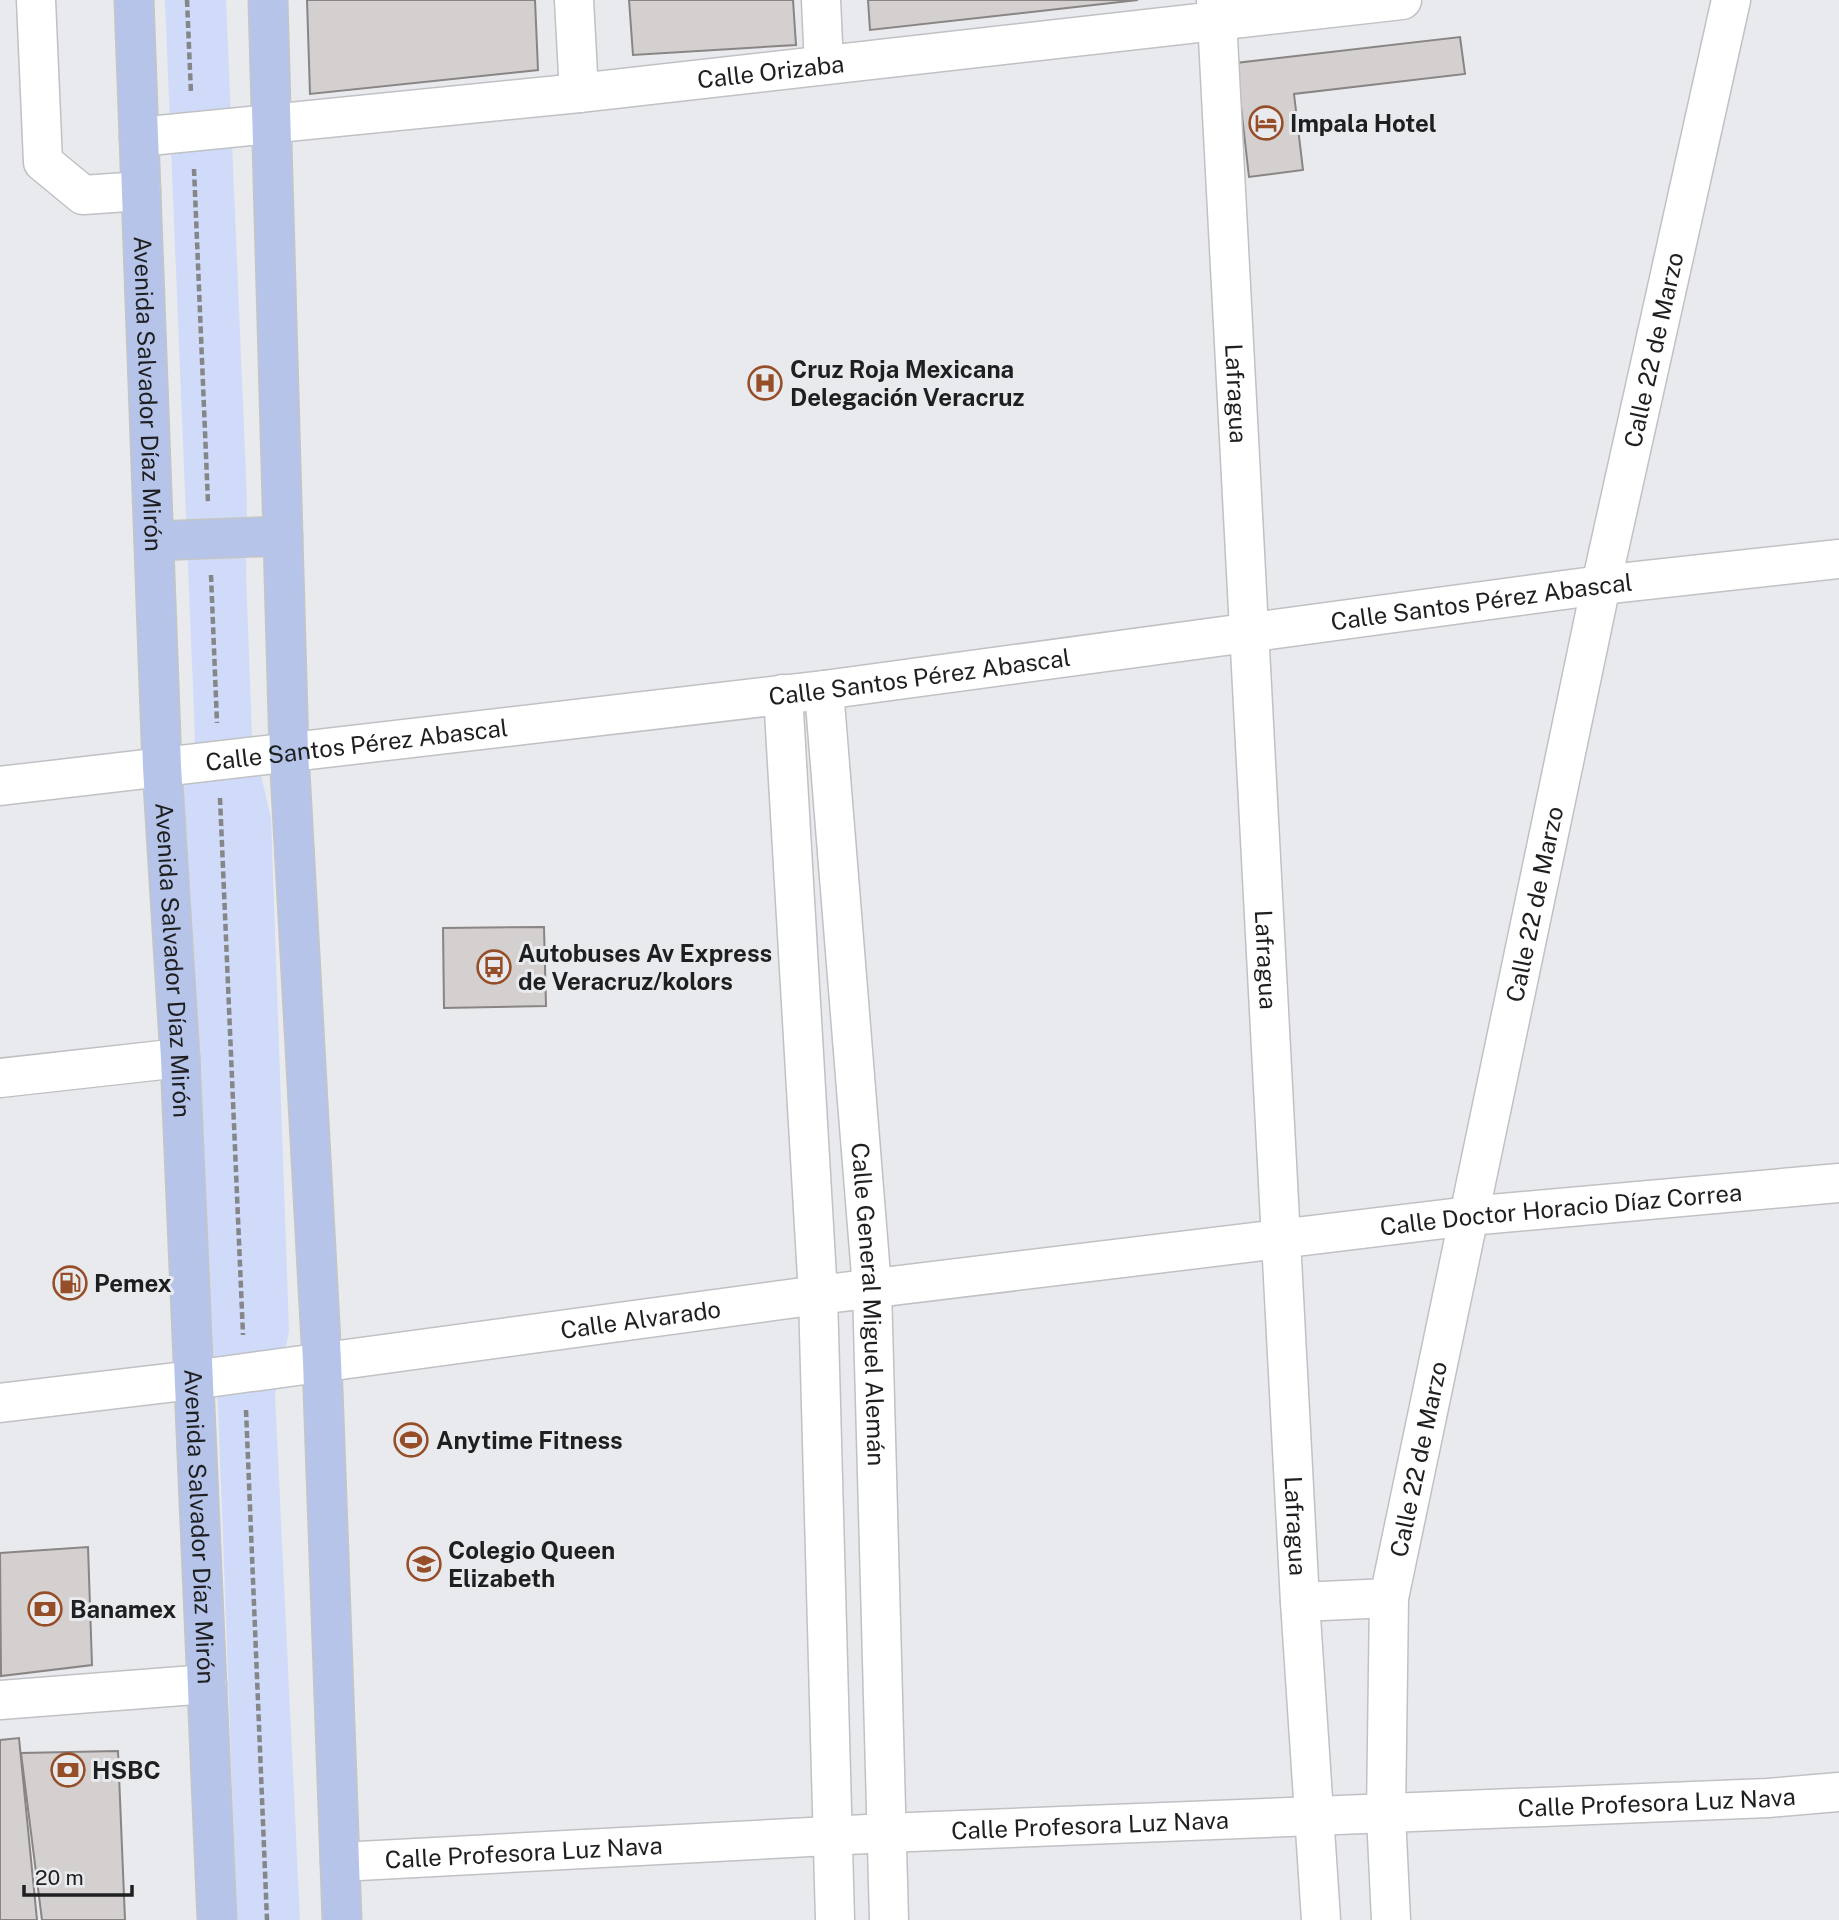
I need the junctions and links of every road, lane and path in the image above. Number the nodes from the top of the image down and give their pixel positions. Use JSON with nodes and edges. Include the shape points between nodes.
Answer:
{"nodes":[{"id":1,"x":36,"y":0,"type":"edge"},
{"id":2,"x":134,"y":0,"type":"edge"},
{"id":3,"x":187,"y":0,"type":"edge"},
{"id":4,"x":268,"y":0,"type":"edge"},
{"id":5,"x":574,"y":0,"type":"edge"},
{"id":6,"x":821,"y":0,"type":"edge"},
{"id":7,"x":1402,"y":0,"type":"edge"},
{"id":8,"x":1731,"y":0,"type":"edge"},
{"id":9,"x":1217,"y":11,"type":"edge"},
{"id":10,"x":824,"y":65,"type":"junction"},
{"id":11,"x":579,"y":93,"type":"junction"},
{"id":12,"x":271,"y":125,"type":"junction"},
{"id":13,"x":192,"y":133,"type":"junction"},
{"id":14,"x":139,"y":137,"type":"junction"},
{"id":15,"x":141,"y":191,"type":"junction"},
{"id":16,"x":283,"y":536,"type":"junction"},
{"id":17,"x":209,"y":539,"type":"junction"},
{"id":18,"x":154,"y":541,"type":"junction"},
{"id":19,"x":1839,"y":559,"type":"edge"},
{"id":20,"x":1601,"y":585,"type":"junction"},
{"id":21,"x":1249,"y":634,"type":"junction"},
{"id":22,"x":824,"y":690,"type":"junction"},
{"id":23,"x":783,"y":694,"type":"junction"},
{"id":24,"x":289,"y":752,"type":"junction"},
{"id":25,"x":219,"y":760,"type":"junction"},
{"id":26,"x":162,"y":767,"type":"junction"},
{"id":27,"x":0,"y":786,"type":"edge"},
{"id":28,"x":180,"y":1058,"type":"junction"},
{"id":29,"x":0,"y":1078,"type":"edge"},
{"id":30,"x":1839,"y":1183,"type":"edge"},
{"id":31,"x":1469,"y":1216,"type":"junction"},
{"id":32,"x":1283,"y":1239,"type":"junction"},
{"id":33,"x":872,"y":1288,"type":"junction"},
{"id":34,"x":818,"y":1295,"type":"junction"},
{"id":35,"x":322,"y":1361,"type":"junction"},
{"id":36,"x":245,"y":1372,"type":"junction"},
{"id":37,"x":193,"y":1380,"type":"junction"},
{"id":38,"x":0,"y":1403,"type":"edge"},
{"id":39,"x":1389,"y":1598,"type":"junction"},
{"id":40,"x":1300,"y":1602,"type":"junction"},
{"id":41,"x":207,"y":1684,"type":"junction"},
{"id":42,"x":0,"y":1700,"type":"edge"},
{"id":43,"x":1839,"y":1792,"type":"edge"},
{"id":44,"x":1386,"y":1815,"type":"junction"},
{"id":45,"x":1314,"y":1816,"type":"junction"},
{"id":46,"x":887,"y":1833,"type":"junction"},
{"id":47,"x":831,"y":1836,"type":"junction"},
{"id":48,"x":340,"y":1862,"type":"junction"},
{"id":49,"x":217,"y":1920,"type":"edge"},
{"id":50,"x":267,"y":1920,"type":"edge"},
{"id":51,"x":342,"y":1920,"type":"edge"},
{"id":52,"x":835,"y":1920,"type":"edge"},
{"id":53,"x":889,"y":1920,"type":"edge"},
{"id":54,"x":1321,"y":1920,"type":"edge"},
{"id":55,"x":1391,"y":1920,"type":"edge"}],
"edges":[{"from":1,"to":15,"type":"street","via":[[43,162],[83,195]]},
{"from":2,"to":14,"type":"main road","name":"Avenida Salvador Díaz Mirón"},
{"from":3,"to":13,"type":"path"},
{"from":4,"to":12,"type":"main road"},
{"from":5,"to":11,"type":"street"},
{"from":6,"to":10,"type":"street"},
{"from":7,"to":9,"type":"street","name":"Calle Orizaba"},
{"from":8,"to":20,"type":"street","name":"Calle 22 de Marzo"},
{"from":9,"to":10,"type":"street","name":"Calle Orizaba"},
{"from":9,"to":21,"type":"street","name":"Lafragua"},
{"from":10,"to":11,"type":"street","name":"Calle Orizaba"},
{"from":11,"to":12,"type":"street","name":"Calle Orizaba"},
{"from":12,"to":13,"type":"street","name":"Calle Orizaba"},
{"from":12,"to":16,"type":"main road"},
{"from":13,"to":14,"type":"street","name":"Calle Orizaba"},
{"from":13,"to":17,"type":"path"},
{"from":14,"to":15,"type":"main road","name":"Avenida Salvador Díaz Mirón"},
{"from":15,"to":18,"type":"main road","name":"Avenida Salvador Díaz Mirón"},
{"from":16,"to":17,"type":"main road"},
{"from":16,"to":24,"type":"main road"},
{"from":17,"to":18,"type":"main road"},
{"from":17,"to":25,"type":"path"},
{"from":18,"to":26,"type":"main road","name":"Avenida Salvador Díaz Mirón"},
{"from":19,"to":20,"type":"street","name":"Calle Santos Pérez Abascal"},
{"from":20,"to":21,"type":"street","name":"Calle Santos Pérez Abascal"},
{"from":20,"to":31,"type":"street","name":"Calle 22 de Marzo"},
{"from":21,"to":22,"type":"street","name":"Calle Santos Pérez Abascal"},
{"from":21,"to":32,"type":"street","name":"Lafragua"},
{"from":22,"to":23,"type":"street","name":"Calle Santos Pérez Abascal"},
{"from":22,"to":33,"type":"street","name":"Calle General Miguel Alemán"},
{"from":23,"to":24,"type":"street","name":"Calle Santos Pérez Abascal"},
{"from":23,"to":34,"type":"street","name":"Calle General Miguel Alemán"},
{"from":24,"to":25,"type":"street","name":"Calle Santos Pérez Abascal"},
{"from":24,"to":35,"type":"main road"},
{"from":25,"to":26,"type":"street","name":"Calle Santos Pérez Abascal"},
{"from":25,"to":36,"type":"path"},
{"from":26,"to":27,"type":"street","name":"Calle Santos Pérez Abascal"},
{"from":26,"to":28,"type":"main road","name":"Avenida Salvador Díaz Mirón"},
{"from":28,"to":29,"type":"street"},
{"from":28,"to":37,"type":"main road","name":"Avenida Salvador Díaz Mirón"},
{"from":30,"to":31,"type":"street","name":"Calle Doctor Horacio Díaz Correa"},
{"from":31,"to":32,"type":"street","name":"Calle Doctor Horacio Díaz Correa"},
{"from":31,"to":39,"type":"street","name":"Calle 22 de Marzo"},
{"from":32,"to":33,"type":"street","name":"Calle Alvarado"},
{"from":32,"to":40,"type":"street","name":"Lafragua"},
{"from":33,"to":34,"type":"street","name":"Calle Alvarado"},
{"from":33,"to":46,"type":"street","name":"Calle General Miguel Alemán"},
{"from":34,"to":35,"type":"street","name":"Calle Alvarado"},
{"from":34,"to":47,"type":"street","name":"Calle General Miguel Alemán"},
{"from":35,"to":36,"type":"street","name":"Calle Alvarado"},
{"from":35,"to":48,"type":"main road"},
{"from":36,"to":37,"type":"street","name":"Calle Alvarado"},
{"from":36,"to":50,"type":"path"},
{"from":37,"to":38,"type":"street","name":"Calle Alvarado"},
{"from":37,"to":41,"type":"main road","name":"Avenida Salvador Díaz Mirón"},
{"from":39,"to":40,"type":"street"},
{"from":39,"to":44,"type":"street","name":"Calle 22 de Marzo"},
{"from":40,"to":45,"type":"street","name":"Lafragua"},
{"from":41,"to":42,"type":"street"},
{"from":41,"to":49,"type":"main road","name":"Avenida Salvador Díaz Mirón"},
{"from":43,"to":44,"type":"street","name":"Calle Profesora Luz Nava"},
{"from":44,"to":45,"type":"street","name":"Calle Profesora Luz Nava"},
{"from":44,"to":55,"type":"street"},
{"from":45,"to":46,"type":"street","name":"Calle Profesora Luz Nava"},
{"from":45,"to":54,"type":"street","name":"Lafragua"},
{"from":46,"to":47,"type":"street","name":"Calle Profesora Luz Nava"},
{"from":46,"to":53,"type":"street","name":"Calle General Miguel Alemán"},
{"from":47,"to":48,"type":"street","name":"Calle Profesora Luz Nava"},
{"from":47,"to":52,"type":"street","name":"Calle General Miguel Alemán"},
{"from":48,"to":51,"type":"main road"}]}
